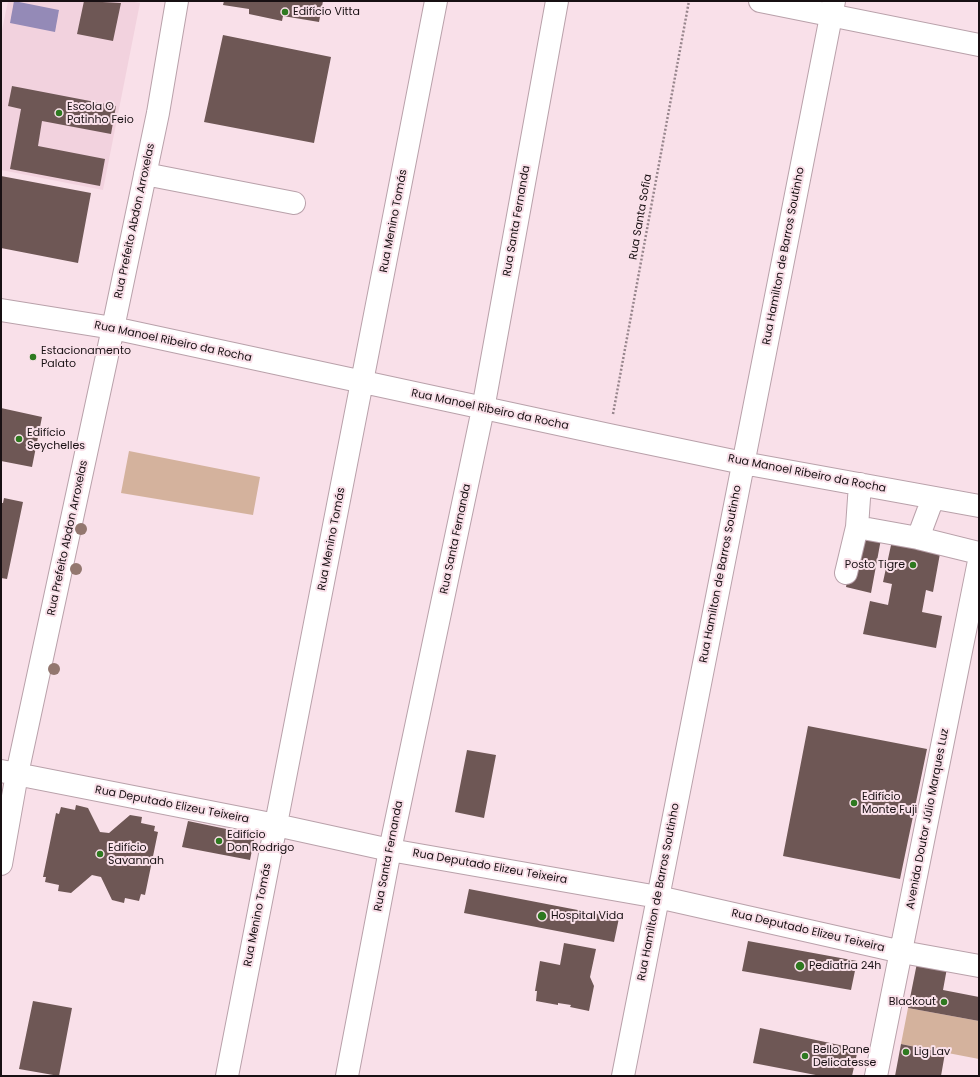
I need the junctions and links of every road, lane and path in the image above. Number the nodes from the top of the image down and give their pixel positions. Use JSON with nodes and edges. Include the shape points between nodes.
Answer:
{"nodes":[{"id":1,"x":177,"y":1,"type":"edge"},
{"id":2,"x":436,"y":1,"type":"edge"},
{"id":3,"x":557,"y":1,"type":"edge"},
{"id":4,"x":689,"y":1,"type":"edge"},
{"id":5,"x":760,"y":1,"type":"edge"},
{"id":6,"x":832,"y":8,"type":"edge"},
{"id":7,"x":979,"y":45,"type":"edge"},
{"id":8,"x":145,"y":174,"type":"junction"},
{"id":9,"x":294,"y":203,"type":"dead end"},
{"id":10,"x":1,"y":310,"type":"edge"},
{"id":11,"x":113,"y":328,"type":"junction"},
{"id":12,"x":363,"y":383,"type":"junction"},
{"id":13,"x":483,"y":408,"type":"junction"},
{"id":14,"x":609,"y":435,"type":"junction"},
{"id":15,"x":743,"y":463,"type":"junction"},
{"id":16,"x":860,"y":484,"type":"junction"},
{"id":17,"x":933,"y":498,"type":"junction"},
{"id":18,"x":979,"y":506,"type":"edge"},
{"id":19,"x":857,"y":527,"type":"junction"},
{"id":20,"x":918,"y":538,"type":"junction"},
{"id":21,"x":979,"y":553,"type":"edge"},
{"id":22,"x":979,"y":561,"type":"edge"},
{"id":23,"x":846,"y":573,"type":"dead end"},
{"id":24,"x":9,"y":773,"type":"edge"},
{"id":25,"x":276,"y":825,"type":"junction"},
{"id":26,"x":390,"y":850,"type":"junction"},
{"id":27,"x":1,"y":864,"type":"edge"},
{"id":28,"x":658,"y":897,"type":"junction"},
{"id":29,"x":902,"y":952,"type":"junction"},
{"id":30,"x":979,"y":966,"type":"edge"},
{"id":31,"x":228,"y":1076,"type":"edge"},
{"id":32,"x":347,"y":1076,"type":"edge"},
{"id":33,"x":623,"y":1076,"type":"edge"},
{"id":34,"x":876,"y":1076,"type":"edge"}],
"edges":[{"from":1,"to":8,"type":"street","name":"Rua Prefeito Abdon Arroxelas"},
{"from":2,"to":12,"type":"street","name":"Rua Menino Tomás"},
{"from":3,"to":13,"type":"street","name":"Rua Santa Fernanda"},
{"from":4,"to":14,"type":"path","name":"Rua Santa Sofia"},
{"from":5,"to":6,"type":"street"},
{"from":6,"to":7,"type":"street"},
{"from":6,"to":15,"type":"street","name":"Rua Hamilton de Barros Soutinho"},
{"from":8,"to":9,"type":"street"},
{"from":8,"to":11,"type":"street","name":"Rua Prefeito Abdon Arroxelas"},
{"from":10,"to":11,"type":"street","name":"Rua Manoel Ribeiro da Rocha"},
{"from":11,"to":12,"type":"street","name":"Rua Manoel Ribeiro da Rocha"},
{"from":11,"to":24,"type":"street","name":"Rua Prefeito Abdon Arroxelas"},
{"from":12,"to":13,"type":"street","name":"Rua Manoel Ribeiro da Rocha"},
{"from":12,"to":25,"type":"street","name":"Rua Menino Tomás"},
{"from":13,"to":14,"type":"street","name":"Rua Manoel Ribeiro da Rocha"},
{"from":13,"to":26,"type":"street","name":"Rua Santa Fernanda"},
{"from":14,"to":15,"type":"street","name":"Rua Manoel Ribeiro da Rocha"},
{"from":15,"to":16,"type":"street","name":"Rua Manoel Ribeiro da Rocha"},
{"from":15,"to":28,"type":"street","name":"Rua Hamilton de Barros Soutinho"},
{"from":16,"to":17,"type":"street","name":"Rua Manoel Ribeiro da Rocha"},
{"from":16,"to":19,"type":"street"},
{"from":17,"to":18,"type":"street","name":"Rua Manoel Ribeiro da Rocha"},
{"from":17,"to":20,"type":"street"},
{"from":19,"to":20,"type":"street"},
{"from":19,"to":23,"type":"street"},
{"from":20,"to":21,"type":"street"},
{"from":22,"to":29,"type":"street","name":"Avenida Doutor Júlio Marques Luz"},
{"from":24,"to":25,"type":"street","name":"Rua Deputado Elizeu Teixeira"},
{"from":24,"to":27,"type":"street","name":"Rua Prefeito Abdon Arroxelas"},
{"from":25,"to":26,"type":"street","name":"Rua Deputado Elizeu Teixeira"},
{"from":25,"to":31,"type":"street","name":"Rua Menino Tomás"},
{"from":26,"to":28,"type":"street","name":"Rua Deputado Elizeu Teixeira"},
{"from":26,"to":32,"type":"street","name":"Rua Santa Fernanda"},
{"from":28,"to":29,"type":"street","name":"Rua Deputado Elizeu Teixeira"},
{"from":28,"to":33,"type":"street","name":"Rua Hamilton de Barros Soutinho"},
{"from":29,"to":30,"type":"street","name":"Rua Deputado Elizeu Teixeira"},
{"from":29,"to":34,"type":"street","name":"Avenida Doutor Júlio Marques Luz"}]}
